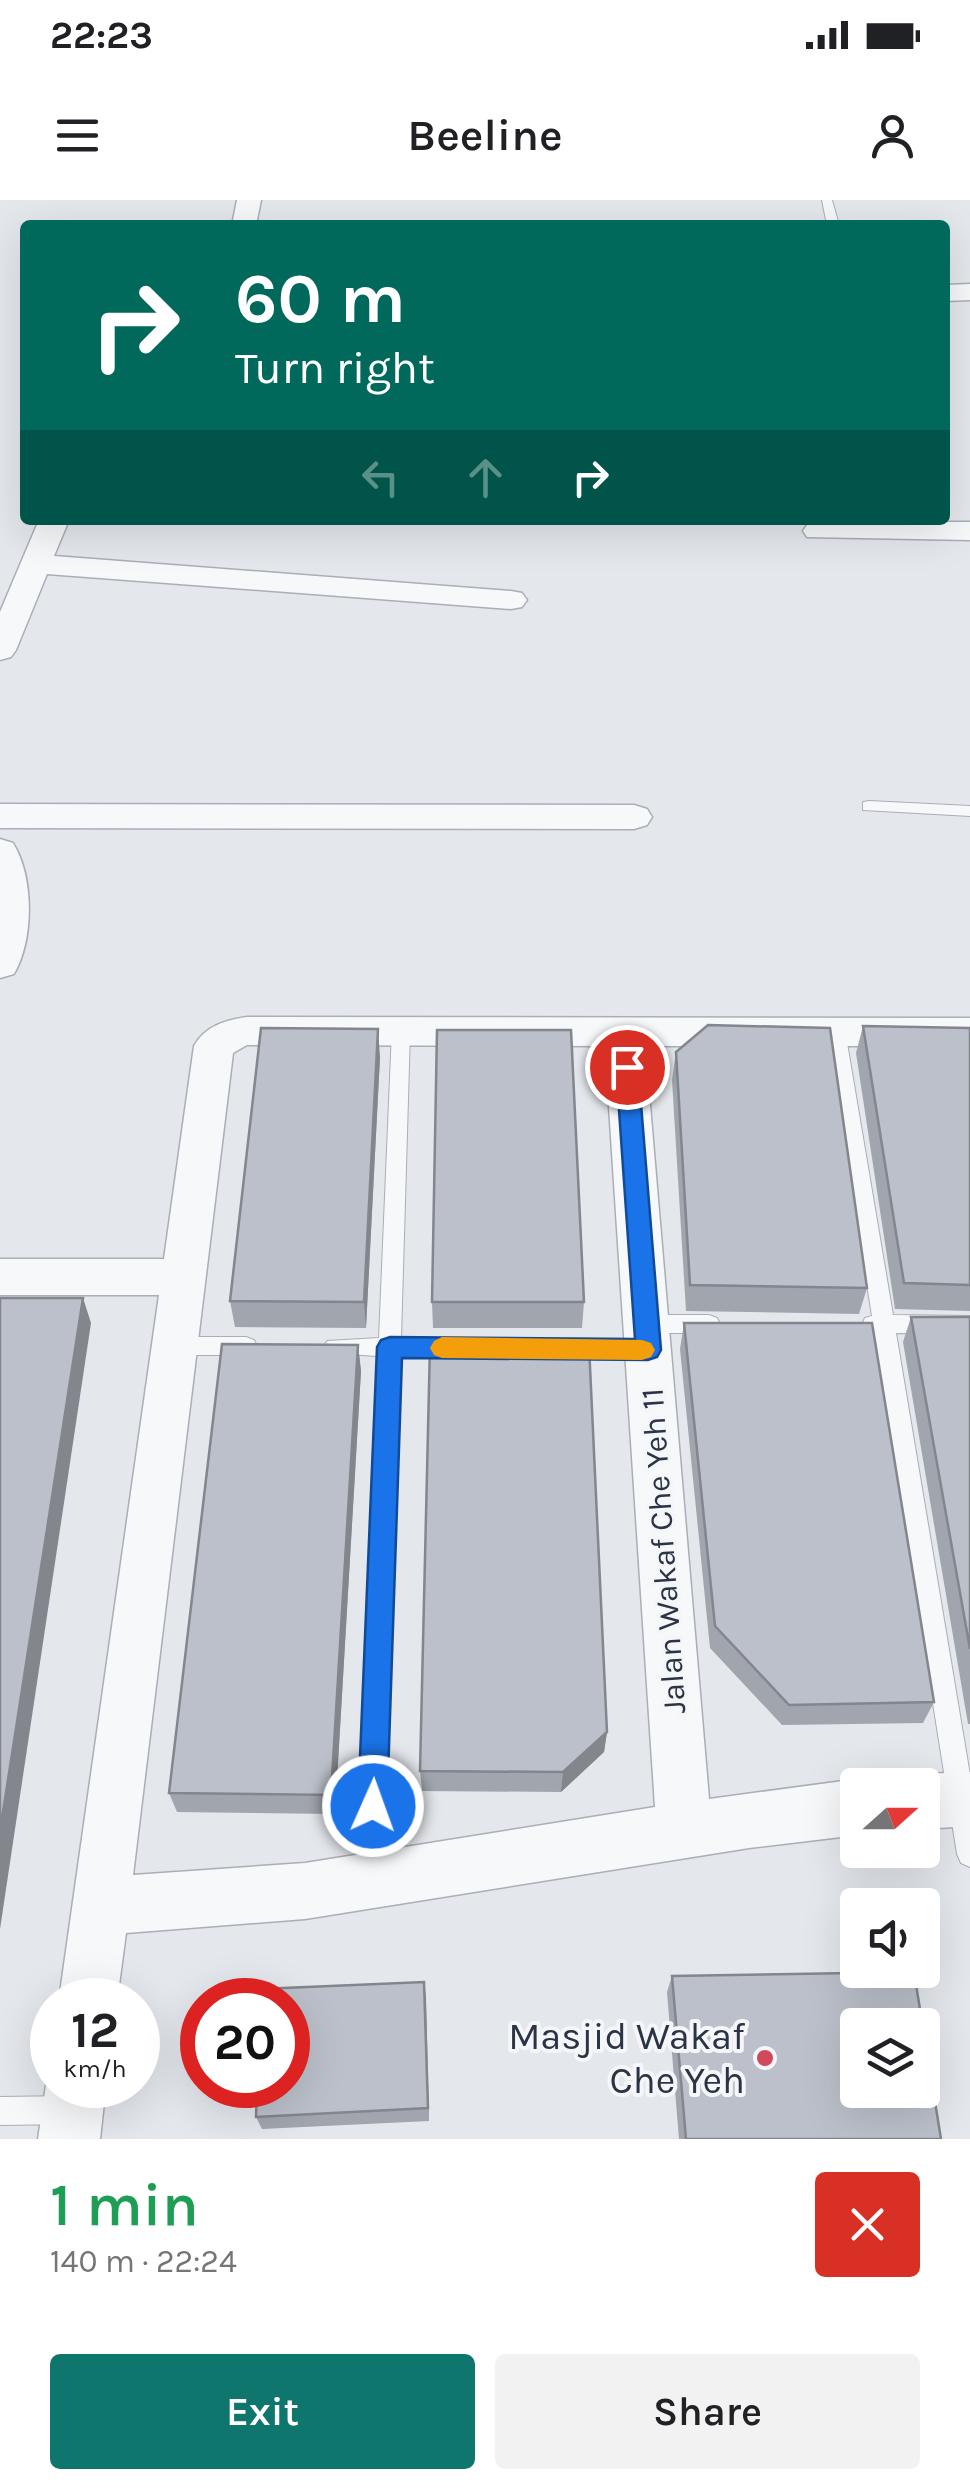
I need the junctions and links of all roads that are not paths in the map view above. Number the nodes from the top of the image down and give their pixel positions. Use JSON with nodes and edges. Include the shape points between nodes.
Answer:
{"nodes":[{"id":1,"x":52,"y":525,"type":"edge"},
{"id":2,"x":818,"y":531,"type":"dead end"},
{"id":3,"x":970,"y":531,"type":"edge"},
{"id":4,"x":36,"y":563,"type":"junction"},
{"id":5,"x":511,"y":600,"type":"dead end"},
{"id":6,"x":0,"y":650,"type":"edge"},
{"id":7,"x":869,"y":806,"type":"dead end"},
{"id":8,"x":970,"y":811,"type":"edge"},
{"id":9,"x":0,"y":816,"type":"edge"},
{"id":10,"x":634,"y":817,"type":"dead end"},
{"id":11,"x":0,"y":851,"type":"edge"},
{"id":12,"x":0,"y":964,"type":"edge"},
{"id":13,"x":836,"y":1030,"type":"junction"},
{"id":14,"x":401,"y":1031,"type":"junction"},
{"id":15,"x":624,"y":1031,"type":"junction"},
{"id":16,"x":970,"y":1032,"type":"edge"},
{"id":17,"x":0,"y":1277,"type":"edge"},
{"id":18,"x":182,"y":1278,"type":"junction"},
{"id":19,"x":726,"y":1324,"type":"edge"},
{"id":20,"x":844,"y":1324,"type":"edge"},
{"id":21,"x":884,"y":1324,"type":"junction"},
{"id":22,"x":970,"y":1325,"type":"edge"},
{"id":23,"x":647,"y":1337,"type":"junction"},
{"id":24,"x":173,"y":1346,"type":"junction"},
{"id":25,"x":272,"y":1346,"type":"edge"},
{"id":26,"x":311,"y":1347,"type":"edge"},
{"id":27,"x":390,"y":1347,"type":"junction"},
{"id":28,"x":469,"y":1348,"type":"edge"},
{"id":29,"x":549,"y":1349,"type":"edge"},
{"id":30,"x":951,"y":1800,"type":"edge"},
{"id":31,"x":840,"y":1810,"type":"edge"},
{"id":32,"x":684,"y":1832,"type":"junction"},
{"id":33,"x":970,"y":1854,"type":"edge"},
{"id":34,"x":370,"y":1882,"type":"junction"},
{"id":35,"x":102,"y":1906,"type":"junction"},
{"id":36,"x":91,"y":1978,"type":"edge"},
{"id":37,"x":0,"y":2110,"type":"edge"},
{"id":38,"x":64,"y":2118,"type":"edge"}],
"edges":[{"from":1,"to":4,"type":"street"},
{"from":2,"to":3,"type":"street"},
{"from":4,"to":5,"type":"street"},
{"from":4,"to":6,"type":"street"},
{"from":7,"to":8,"type":"lane"},
{"from":9,"to":10,"type":"street"},
{"from":11,"to":12,"type":"street","via":[[10,884],[10,930]]},
{"from":13,"to":15,"type":"street"},
{"from":13,"to":16,"type":"street"},
{"from":13,"to":21,"type":"lane"},
{"from":14,"to":15,"type":"street"},
{"from":14,"to":18,"type":"street","via":[[247,1031],[214,1046]]},
{"from":14,"to":27,"type":"lane"},
{"from":15,"to":23,"type":"street","name":"Jalan Wakaf Che Yeh 11"},
{"from":17,"to":18,"type":"street"},
{"from":18,"to":24,"type":"street"},
{"from":19,"to":23,"type":"lane"},
{"from":20,"to":21,"type":"lane"},
{"from":21,"to":22,"type":"lane"},
{"from":21,"to":30,"type":"lane"},
{"from":23,"to":29,"type":"lane"},
{"from":23,"to":32,"type":"street","name":"Jalan Wakaf Che Yeh 11"},
{"from":24,"to":25,"type":"lane"},
{"from":24,"to":35,"type":"street"},
{"from":26,"to":27,"type":"lane"},
{"from":27,"to":28,"type":"lane"},
{"from":27,"to":34,"type":"lane"},
{"from":30,"to":33,"type":"lane"},
{"from":31,"to":32,"type":"street"},
{"from":32,"to":34,"type":"street"},
{"from":34,"to":35,"type":"street"},
{"from":35,"to":36,"type":"street"},
{"from":37,"to":38,"type":"lane"}]}
